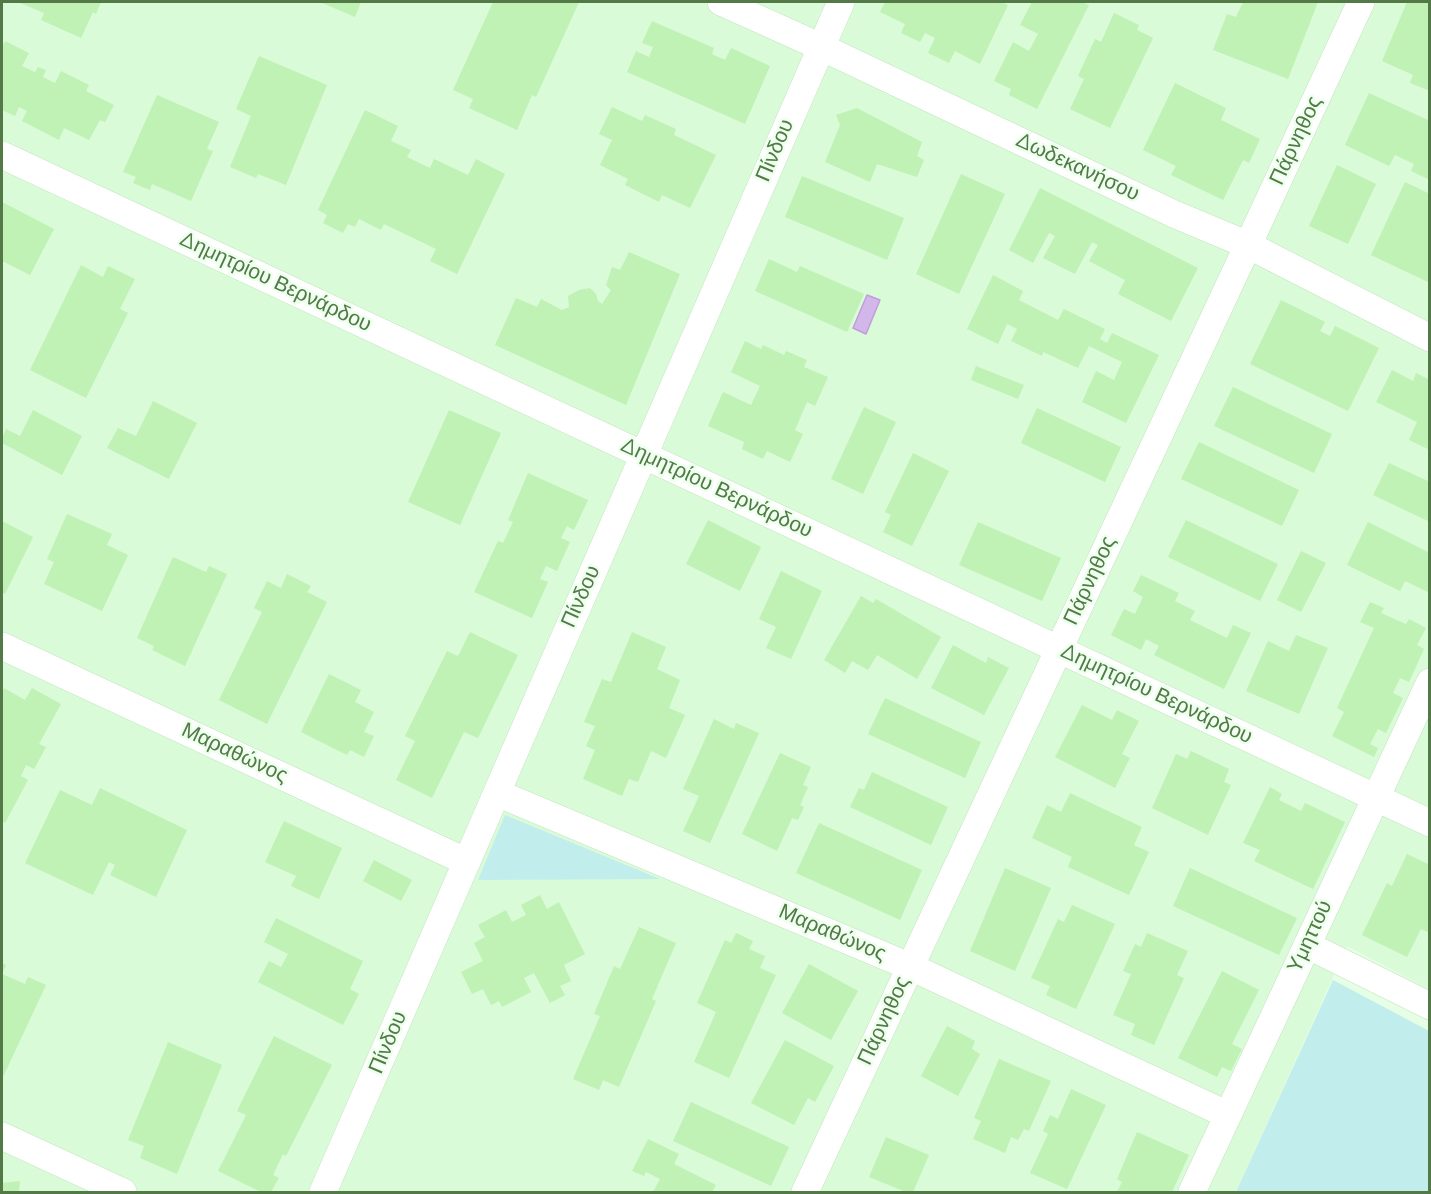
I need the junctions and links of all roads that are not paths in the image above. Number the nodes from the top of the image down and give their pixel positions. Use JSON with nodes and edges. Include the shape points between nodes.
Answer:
{"nodes":[{"id":1,"x":722,"y":2,"type":"edge"},
{"id":2,"x":841,"y":2,"type":"edge"},
{"id":3,"x":1361,"y":2,"type":"edge"},
{"id":4,"x":821,"y":47,"type":"junction"},
{"id":5,"x":2,"y":155,"type":"edge"},
{"id":6,"x":1248,"y":245,"type":"junction"},
{"id":7,"x":1430,"y":338,"type":"edge"},
{"id":8,"x":644,"y":455,"type":"junction"},
{"id":9,"x":2,"y":646,"type":"edge"},
{"id":10,"x":1059,"y":649,"type":"junction"},
{"id":11,"x":1430,"y":682,"type":"edge"},
{"id":12,"x":497,"y":793,"type":"junction"},
{"id":13,"x":1376,"y":798,"type":"junction"},
{"id":14,"x":1430,"y":823,"type":"edge"},
{"id":15,"x":467,"y":862,"type":"junction"},
{"id":16,"x":1307,"y":945,"type":"junction"},
{"id":17,"x":911,"y":967,"type":"junction"},
{"id":18,"x":1430,"y":1006,"type":"edge"},
{"id":19,"x":1228,"y":1116,"type":"junction"},
{"id":20,"x":2,"y":1136,"type":"edge"},
{"id":21,"x":123,"y":1192,"type":"edge"},
{"id":22,"x":323,"y":1192,"type":"edge"},
{"id":23,"x":805,"y":1192,"type":"edge"},
{"id":24,"x":1192,"y":1192,"type":"edge"}],
"edges":[{"from":1,"to":4,"type":"street","name":"Δωδεκανήσου"},
{"from":2,"to":4,"type":"street","name":"Πίνδου"},
{"from":3,"to":6,"type":"street","name":"Πάρνηθος"},
{"from":4,"to":6,"type":"street","name":"Δωδεκανήσου"},
{"from":4,"to":8,"type":"street","name":"Πίνδου"},
{"from":5,"to":8,"type":"street","name":"Δημητρίου Βερνάρδου"},
{"from":6,"to":7,"type":"street","name":"Δωδεκανήσου"},
{"from":6,"to":10,"type":"street","name":"Πάρνηθος"},
{"from":8,"to":10,"type":"street","name":"Δημητρίου Βερνάρδου"},
{"from":8,"to":12,"type":"street","name":"Πίνδου"},
{"from":9,"to":15,"type":"street","name":"Μαραθώνος"},
{"from":10,"to":13,"type":"street","name":"Δημητρίου Βερνάρδου"},
{"from":10,"to":17,"type":"street","name":"Πάρνηθος"},
{"from":11,"to":13,"type":"street","name":"Υμηττού"},
{"from":12,"to":15,"type":"street","name":"Πίνδου"},
{"from":12,"to":17,"type":"street","name":"Μαραθώνος"},
{"from":13,"to":14,"type":"street","name":"Δημητρίου Βερνάρδου"},
{"from":13,"to":16,"type":"street","name":"Υμηττού"},
{"from":15,"to":22,"type":"street","name":"Πίνδου"},
{"from":16,"to":18,"type":"street"},
{"from":16,"to":19,"type":"street","name":"Υμηττού"},
{"from":17,"to":19,"type":"street","name":"Μαραθώνος"},
{"from":17,"to":23,"type":"street","name":"Πάρνηθος"},
{"from":19,"to":24,"type":"street","name":"Υμηττού"},
{"from":20,"to":21,"type":"street"}]}
